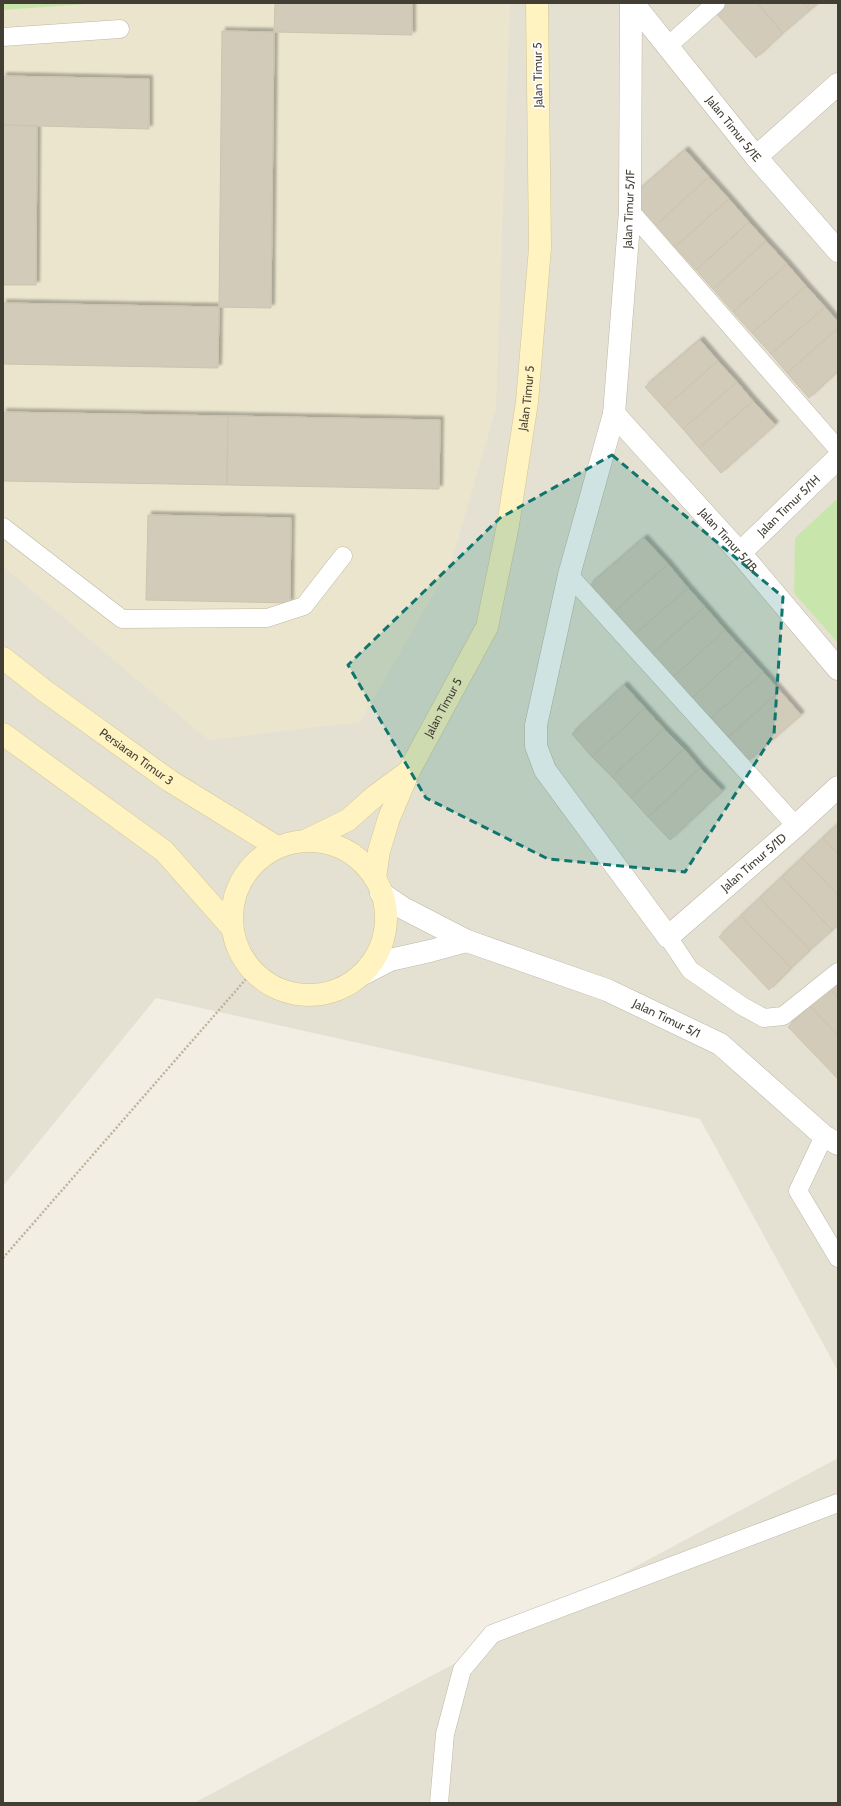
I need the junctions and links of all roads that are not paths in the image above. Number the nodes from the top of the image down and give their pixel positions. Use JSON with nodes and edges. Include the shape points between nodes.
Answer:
{"nodes":[{"id":1,"x":537,"y":3,"type":"edge"},
{"id":2,"x":632,"y":3,"type":"edge"},
{"id":3,"x":716,"y":3,"type":"edge"},
{"id":4,"x":120,"y":29,"type":"dead end"},
{"id":5,"x":3,"y":37,"type":"edge"},
{"id":6,"x":668,"y":46,"type":"junction"},
{"id":7,"x":838,"y":84,"type":"edge"},
{"id":8,"x":756,"y":157,"type":"junction"},
{"id":9,"x":630,"y":211,"type":"junction"},
{"id":10,"x":838,"y":250,"type":"edge"},
{"id":11,"x":614,"y":414,"type":"junction"},
{"id":12,"x":838,"y":449,"type":"edge"},
{"id":13,"x":838,"y":458,"type":"edge"},
{"id":14,"x":3,"y":527,"type":"edge"},
{"id":15,"x":740,"y":553,"type":"junction"},
{"id":16,"x":343,"y":556,"type":"dead end"},
{"id":17,"x":569,"y":575,"type":"junction"},
{"id":18,"x":3,"y":658,"type":"edge"},
{"id":19,"x":838,"y":668,"type":"edge"},
{"id":20,"x":3,"y":734,"type":"edge"},
{"id":21,"x":409,"y":771,"type":"junction"},
{"id":22,"x":838,"y":787,"type":"edge"},
{"id":23,"x":796,"y":826,"type":"junction"},
{"id":24,"x":307,"y":840,"type":"junction"},
{"id":25,"x":277,"y":847,"type":"junction"},
{"id":26,"x":378,"y":885,"type":"junction"},
{"id":27,"x":232,"y":928,"type":"junction"},
{"id":28,"x":668,"y":937,"type":"junction"},
{"id":29,"x":467,"y":941,"type":"junction"},
{"id":30,"x":838,"y":972,"type":"edge"},
{"id":31,"x":360,"y":975,"type":"junction"},
{"id":32,"x":831,"y":1140,"type":"edge"},
{"id":33,"x":838,"y":1258,"type":"edge"},
{"id":34,"x":838,"y":1503,"type":"edge"},
{"id":35,"x":439,"y":1803,"type":"edge"}],
"edges":[{"from":1,"to":21,"type":"street","name":"Jalan Timur 5","via":[[540,248],[527,402],[508,525],[487,627]]},
{"from":2,"to":6,"type":"street","name":"Jalan Timur 5/1E"},
{"from":2,"to":9,"type":"street","name":"Jalan Timur 5/1F"},
{"from":3,"to":6,"type":"lane"},
{"from":4,"to":5,"type":"lane"},
{"from":6,"to":8,"type":"street","name":"Jalan Timur 5/1E"},
{"from":7,"to":8,"type":"street"},
{"from":8,"to":10,"type":"street","name":"Jalan Timur 5/1E"},
{"from":9,"to":11,"type":"street","name":"Jalan Timur 5/1F"},
{"from":9,"to":12,"type":"lane"},
{"from":11,"to":15,"type":"street","name":"Jalan Timur 5/1B"},
{"from":11,"to":17,"type":"street","name":"Jalan Timur 5/1F"},
{"from":13,"to":15,"type":"street","name":"Jalan Timur 5/1H"},
{"from":14,"to":16,"type":"lane","via":[[122,619],[267,618],[304,606]]},
{"from":15,"to":19,"type":"street","name":"Jalan Timur 5/1B"},
{"from":17,"to":23,"type":"lane"},
{"from":17,"to":28,"type":"street","name":"Jalan Timur 5/1F","via":[[536,725],[536,746],[546,770]]},
{"from":18,"to":25,"type":"street","name":"Persiaran Timur 3","via":[[170,781]]},
{"from":20,"to":27,"type":"street","via":[[164,851]]},
{"from":21,"to":24,"type":"street","name":"Jalan Timur 5","via":[[348,820]]},
{"from":21,"to":26,"type":"street","name":"Jalan Timur 5","via":[[389,818],[379,851]]},
{"from":22,"to":23,"type":"street","name":"Jalan Timur 5/1D"},
{"from":23,"to":28,"type":"street","name":"Jalan Timur 5/1D"},
{"from":24,"to":25,"type":"street"},
{"from":24,"to":26,"type":"street","via":[[334,844],[352,854],[358,858]]},
{"from":25,"to":27,"type":"street","via":[[256,860],[241,880],[232,903]]},
{"from":26,"to":29,"type":"street","name":"Jalan Timur 5/1","via":[[403,908]]},
{"from":26,"to":31,"type":"street","via":[[385,903],[386,929],[377,955]]},
{"from":27,"to":31,"type":"street","via":[[239,951],[253,971],[271,985],[294,994],[318,995],[341,988]]},
{"from":28,"to":30,"type":"lane","via":[[690,970],[764,1018],[784,1016]]},
{"from":29,"to":31,"type":"street","via":[[390,960]]},
{"from":29,"to":32,"type":"street","name":"Jalan Timur 5/1","via":[[607,990],[720,1044]]},
{"from":32,"to":33,"type":"lane","via":[[798,1191]]},
{"from":34,"to":35,"type":"lane","via":[[492,1634],[462,1670],[445,1734]]}]}
